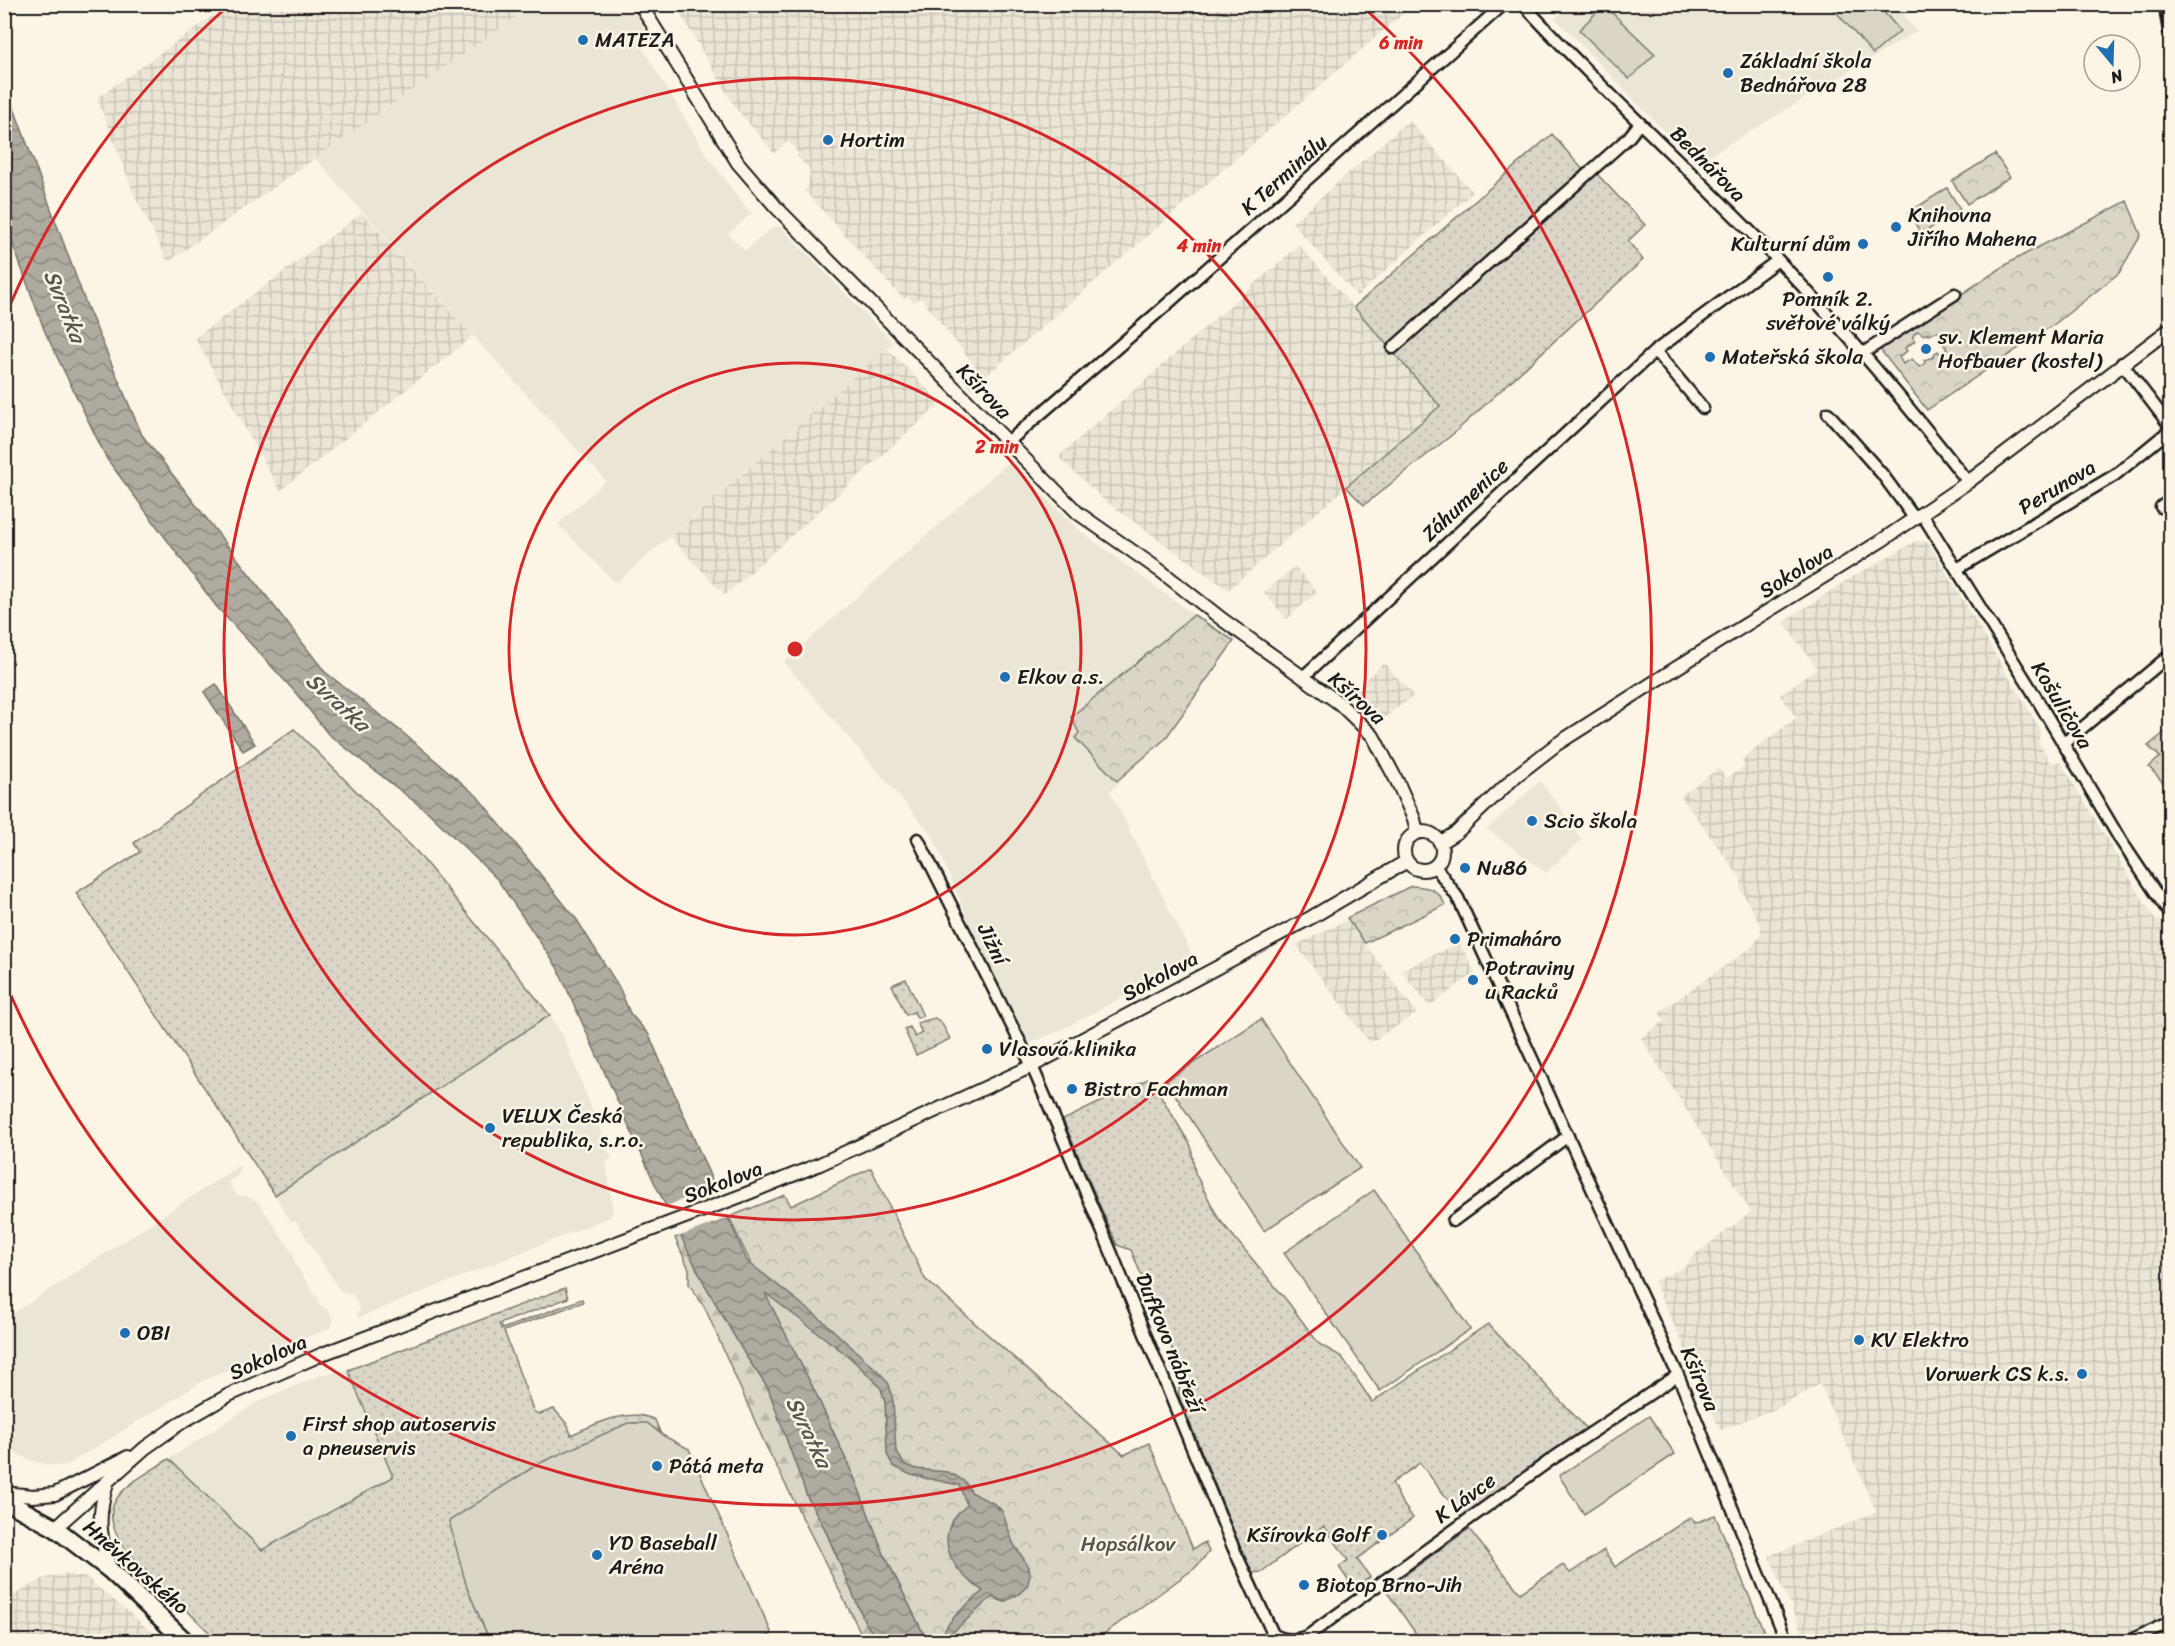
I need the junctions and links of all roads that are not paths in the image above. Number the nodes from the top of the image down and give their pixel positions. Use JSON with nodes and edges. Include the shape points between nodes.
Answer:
{"nodes":[{"id":1,"x":640,"y":4,"type":"edge"},
{"id":2,"x":1504,"y":4,"type":"edge"},
{"id":3,"x":1523,"y":4,"type":"edge"},
{"id":4,"x":1640,"y":123,"type":"junction"},
{"id":5,"x":1778,"y":260,"type":"junction"},
{"id":6,"x":1955,"y":294,"type":"dead end"},
{"id":7,"x":2170,"y":328,"type":"edge"},
{"id":8,"x":1393,"y":348,"type":"dead end"},
{"id":9,"x":1655,"y":351,"type":"junction"},
{"id":10,"x":1863,"y":353,"type":"junction"},
{"id":11,"x":2122,"y":363,"type":"junction"},
{"id":12,"x":1703,"y":408,"type":"dead end"},
{"id":13,"x":1828,"y":413,"type":"dead end"},
{"id":14,"x":2170,"y":428,"type":"edge"},
{"id":15,"x":1007,"y":443,"type":"junction"},
{"id":16,"x":1968,"y":482,"type":"junction"},
{"id":17,"x":2170,"y":500,"type":"edge"},
{"id":18,"x":2161,"y":507,"type":"dead end"},
{"id":19,"x":1918,"y":516,"type":"junction"},
{"id":20,"x":1957,"y":569,"type":"junction"},
{"id":21,"x":2170,"y":655,"type":"edge"},
{"id":22,"x":1303,"y":677,"type":"junction"},
{"id":23,"x":2063,"y":744,"type":"junction"},
{"id":24,"x":1417,"y":832,"type":"junction"},
{"id":25,"x":918,"y":839,"type":"dead end"},
{"id":26,"x":1441,"y":842,"type":"junction"},
{"id":27,"x":1407,"y":861,"type":"junction"},
{"id":28,"x":1435,"y":866,"type":"junction"},
{"id":29,"x":2170,"y":915,"type":"edge"},
{"id":30,"x":1032,"y":1066,"type":"junction"},
{"id":31,"x":1568,"y":1136,"type":"junction"},
{"id":32,"x":1453,"y":1221,"type":"dead end"},
{"id":33,"x":1678,"y":1375,"type":"junction"},
{"id":34,"x":145,"y":1448,"type":"junction"},
{"id":35,"x":107,"y":1481,"type":"junction"},
{"id":36,"x":4,"y":1493,"type":"edge"},
{"id":37,"x":4,"y":1500,"type":"edge"},
{"id":38,"x":55,"y":1528,"type":"junction"},
{"id":39,"x":111,"y":1571,"type":"junction"},
{"id":40,"x":2170,"y":1623,"type":"edge"},
{"id":41,"x":1273,"y":1634,"type":"joint"},
{"id":42,"x":186,"y":1641,"type":"edge"},
{"id":43,"x":1787,"y":1641,"type":"edge"},
{"id":44,"x":2126,"y":1641,"type":"edge"}],
"edges":[{"from":1,"to":15,"type":"street","name":"Kšírova","via":[[738,163],[776,207]]},
{"from":2,"to":15,"type":"street","name":"K Terminálu"},
{"from":3,"to":4,"type":"street","name":"Bednářova"},
{"from":4,"to":5,"type":"street","name":"Bednářova"},
{"from":4,"to":8,"type":"street"},
{"from":5,"to":9,"type":"street","name":"Záhumenice"},
{"from":5,"to":10,"type":"street","name":"Bednářova"},
{"from":6,"to":10,"type":"street"},
{"from":7,"to":11,"type":"street","name":"Sokolova"},
{"from":9,"to":12,"type":"street"},
{"from":9,"to":22,"type":"street","name":"Záhumenice"},
{"from":10,"to":16,"type":"street","name":"Bednářova"},
{"from":11,"to":14,"type":"street","name":"Perunova"},
{"from":11,"to":16,"type":"street","name":"Sokolova"},
{"from":13,"to":19,"type":"street"},
{"from":14,"to":20,"type":"street","name":"Perunova","via":[[2115,475]]},
{"from":15,"to":22,"type":"street","name":"Kšírova","via":[[1078,513]]},
{"from":16,"to":19,"type":"street","name":"Sokolova"},
{"from":17,"to":18,"type":"street"},
{"from":19,"to":20,"type":"street","name":"Košuličova"},
{"from":19,"to":26,"type":"street","name":"Sokolova","via":[[1576,730]]},
{"from":20,"to":23,"type":"street","name":"Košuličova"},
{"from":21,"to":23,"type":"street"},
{"from":22,"to":24,"type":"street","name":"Kšírova","via":[[1339,702],[1373,736],[1398,783]]},
{"from":23,"to":29,"type":"street","name":"Košuličova"},
{"from":24,"to":26,"type":"street","via":[[1433,834]]},
{"from":24,"to":27,"type":"street","via":[[1404,847]]},
{"from":25,"to":30,"type":"street","name":"Jižní"},
{"from":26,"to":28,"type":"street","via":[[1442,857]]},
{"from":27,"to":28,"type":"street","via":[[1419,870]]},
{"from":27,"to":30,"type":"street","name":"Sokolova","via":[[1312,917]]},
{"from":28,"to":31,"type":"street","name":"Kšírova","via":[[1458,898]]},
{"from":30,"to":34,"type":"street","name":"Sokolova","via":[[820,1164],[325,1353],[229,1395]]},
{"from":30,"to":41,"type":"street","name":"Dufkovo nábřeží"},
{"from":31,"to":32,"type":"street"},
{"from":31,"to":33,"type":"street","name":"Kšírova"},
{"from":33,"to":41,"type":"street","name":"K Lávce","via":[[1552,1459],[1309,1635],[1286,1640]]},
{"from":33,"to":43,"type":"street","name":"Kšírova"},
{"from":34,"to":35,"type":"street","name":"Sokolova"},
{"from":34,"to":36,"type":"street","via":[[55,1494]]},
{"from":35,"to":38,"type":"street","name":"Sokolova"},
{"from":35,"to":39,"type":"street","via":[[100,1522]]},
{"from":37,"to":38,"type":"main road","name":"Hněvkovského"},
{"from":38,"to":39,"type":"main road","name":"Hněvkovského"},
{"from":39,"to":42,"type":"main road","name":"Hněvkovského"},
{"from":40,"to":44,"type":"street"}]}
